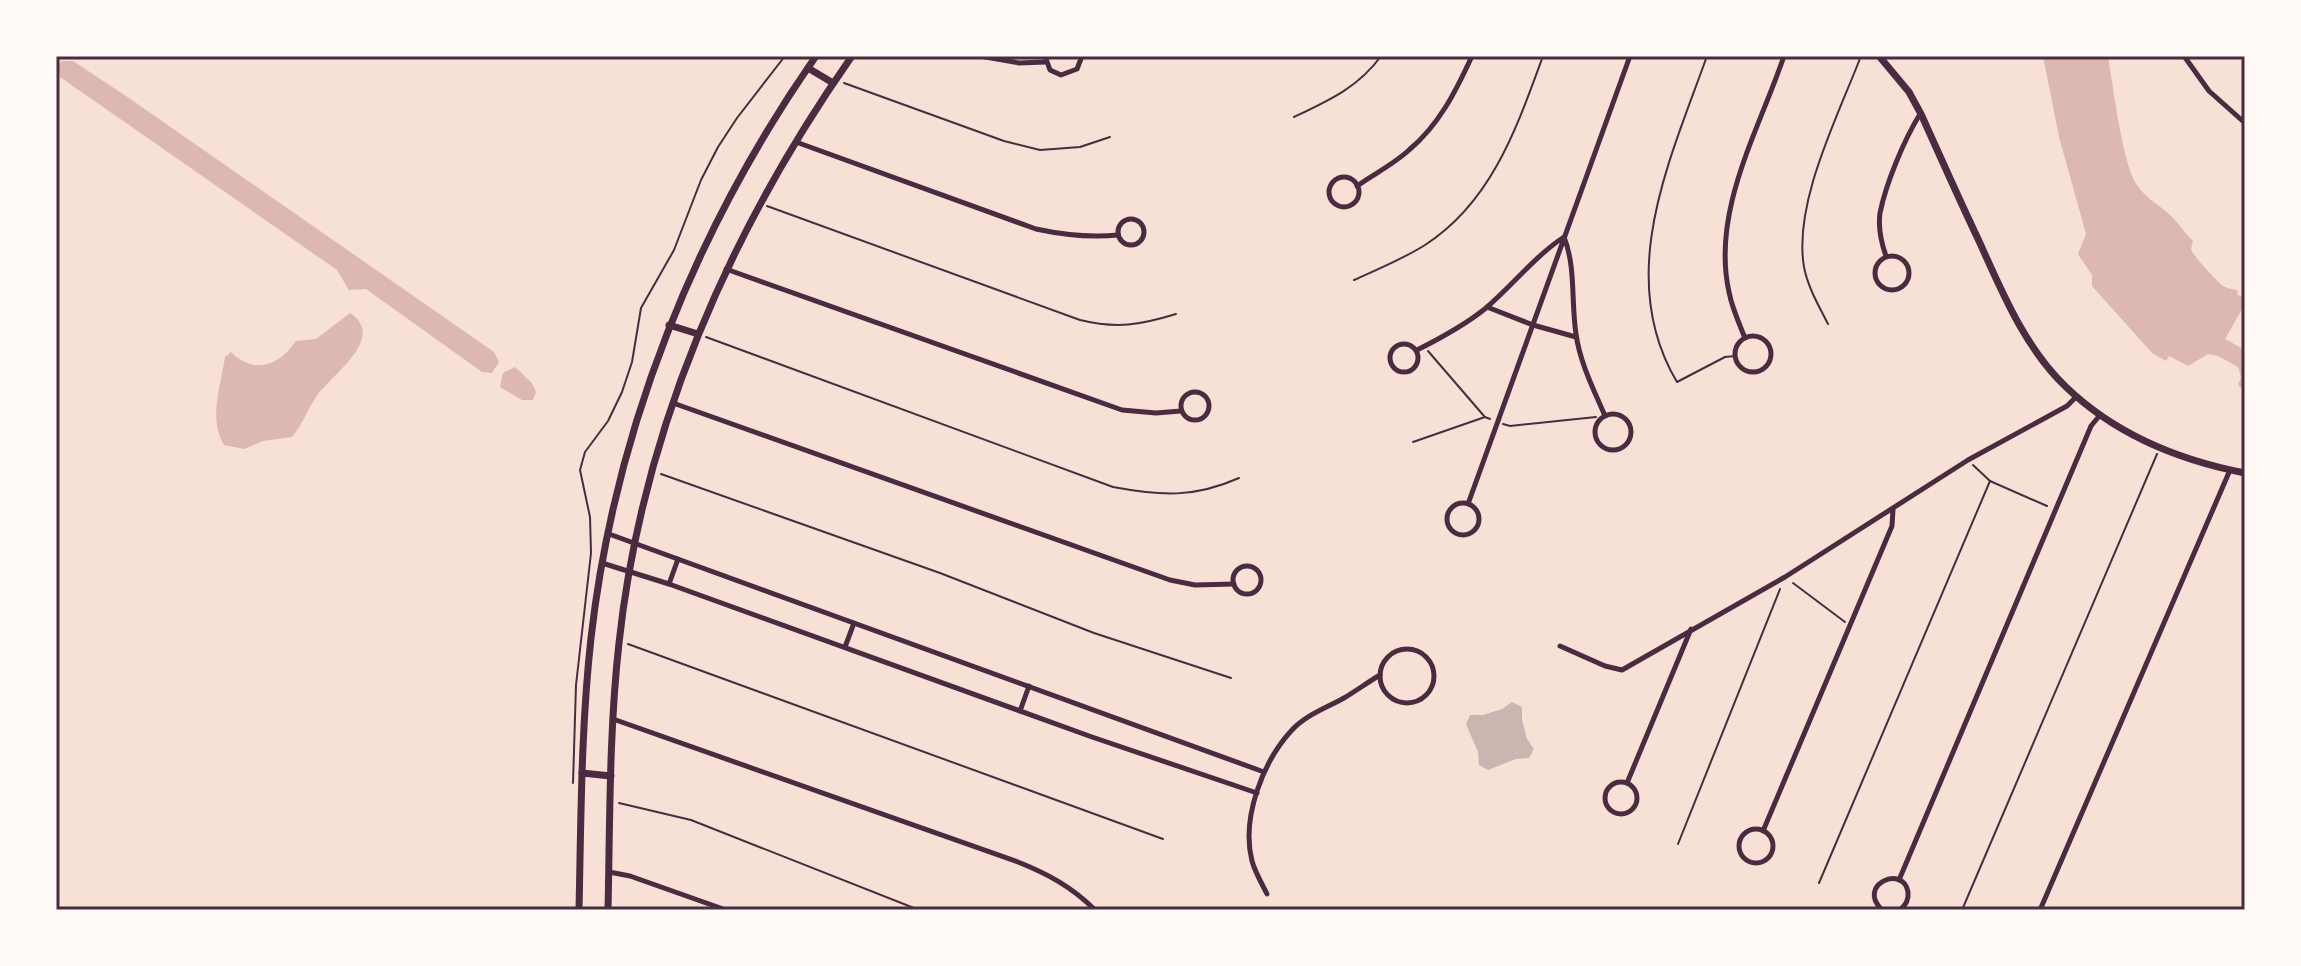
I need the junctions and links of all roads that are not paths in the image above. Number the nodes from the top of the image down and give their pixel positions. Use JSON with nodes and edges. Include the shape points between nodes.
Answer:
{"nodes":[{"id":1,"x":816,"y":56,"type":"edge"},
{"id":2,"x":852,"y":56,"type":"edge"},
{"id":3,"x":980,"y":56,"type":"edge"},
{"id":4,"x":1082,"y":56,"type":"edge"},
{"id":5,"x":1472,"y":56,"type":"edge"},
{"id":6,"x":1630,"y":56,"type":"edge"},
{"id":7,"x":1784,"y":56,"type":"edge"},
{"id":8,"x":1879,"y":56,"type":"edge"},
{"id":9,"x":2184,"y":56,"type":"edge"},
{"id":10,"x":1045,"y":59,"type":"edge"},
{"id":11,"x":808,"y":68,"type":"junction"},
{"id":12,"x":834,"y":81,"type":"junction"},
{"id":13,"x":1921,"y":114,"type":"junction"},
{"id":14,"x":2245,"y":123,"type":"edge"},
{"id":15,"x":795,"y":141,"type":"junction"},
{"id":16,"x":1357,"y":186,"type":"junction"},
{"id":17,"x":1118,"y":235,"type":"junction"},
{"id":18,"x":1564,"y":237,"type":"junction"},
{"id":19,"x":1886,"y":256,"type":"junction"},
{"id":20,"x":725,"y":269,"type":"junction"},
{"id":21,"x":1487,"y":307,"type":"junction"},
{"id":22,"x":669,"y":325,"type":"junction"},
{"id":23,"x":1533,"y":325,"type":"junction"},
{"id":24,"x":698,"y":334,"type":"junction"},
{"id":25,"x":1576,"y":337,"type":"junction"},
{"id":26,"x":1745,"y":338,"type":"junction"},
{"id":27,"x":1417,"y":350,"type":"junction"},
{"id":28,"x":2076,"y":397,"type":"junction"},
{"id":29,"x":673,"y":403,"type":"junction"},
{"id":30,"x":1181,"y":411,"type":"junction"},
{"id":31,"x":2100,"y":415,"type":"junction"},
{"id":32,"x":1605,"y":416,"type":"junction"},
{"id":33,"x":2230,"y":470,"type":"junction"},
{"id":34,"x":2245,"y":473,"type":"edge"},
{"id":35,"x":1468,"y":504,"type":"junction"},
{"id":36,"x":1893,"y":508,"type":"junction"},
{"id":37,"x":608,"y":533,"type":"junction"},
{"id":38,"x":636,"y":543,"type":"junction"},
{"id":39,"x":678,"y":559,"type":"junction"},
{"id":40,"x":602,"y":563,"type":"junction"},
{"id":41,"x":630,"y":571,"type":"junction"},
{"id":42,"x":669,"y":584,"type":"junction"},
{"id":43,"x":1234,"y":584,"type":"junction"},
{"id":44,"x":854,"y":623,"type":"junction"},
{"id":45,"x":1691,"y":628,"type":"junction"},
{"id":46,"x":1560,"y":646,"type":"dead end"},
{"id":47,"x":845,"y":647,"type":"junction"},
{"id":48,"x":1380,"y":675,"type":"junction"},
{"id":49,"x":1029,"y":685,"type":"junction"},
{"id":50,"x":1020,"y":711,"type":"junction"},
{"id":51,"x":612,"y":719,"type":"junction"},
{"id":52,"x":1264,"y":772,"type":"junction"},
{"id":53,"x":582,"y":773,"type":"junction"},
{"id":54,"x":611,"y":776,"type":"junction"},
{"id":55,"x":1627,"y":783,"type":"junction"},
{"id":56,"x":1257,"y":793,"type":"junction"},
{"id":57,"x":1763,"y":831,"type":"junction"},
{"id":58,"x":609,"y":872,"type":"junction"},
{"id":59,"x":1899,"y":880,"type":"junction"},
{"id":60,"x":1267,"y":894,"type":"dead end"},
{"id":61,"x":579,"y":910,"type":"edge"},
{"id":62,"x":608,"y":910,"type":"edge"},
{"id":63,"x":726,"y":910,"type":"edge"},
{"id":64,"x":1095,"y":910,"type":"edge"},
{"id":65,"x":1882,"y":910,"type":"edge"},
{"id":66,"x":1900,"y":910,"type":"edge"},
{"id":67,"x":2040,"y":910,"type":"edge"}],
"edges":[{"from":1,"to":11,"type":"main road"},
{"from":2,"to":12,"type":"main road"},
{"from":3,"to":10,"type":"street","via":[[1019,63]]},
{"from":4,"to":10,"type":"street","via":[[1077,69],[1067,75],[1055,74]]},
{"from":5,"to":16,"type":"street","via":[[1426,134]]},
{"from":6,"to":18,"type":"street"},
{"from":7,"to":26,"type":"street","via":[[1735,191],[1727,229],[1729,291]]},
{"from":8,"to":13,"type":"main road"},
{"from":9,"to":14,"type":"street","via":[[2209,91]]},
{"from":11,"to":12,"type":"main road"},
{"from":11,"to":22,"type":"main road","via":[[738,180]]},
{"from":12,"to":15,"type":"main road"},
{"from":13,"to":19,"type":"street","via":[[1880,213]]},
{"from":13,"to":28,"type":"main road","via":[[2005,299],[2032,345]]},
{"from":15,"to":17,"type":"street","via":[[1036,229],[1062,235]]},
{"from":15,"to":20,"type":"main road"},
{"from":16,"to":16,"type":"street","via":[[1337,179],[1330,185],[1330,199],[1342,207],[1352,204]]},
{"from":17,"to":17,"type":"street","via":[[1135,244],[1142,239],[1143,228],[1129,219]]},
{"from":18,"to":21,"type":"street"},
{"from":18,"to":23,"type":"street"},
{"from":18,"to":25,"type":"street","via":[[1572,255]]},
{"from":19,"to":19,"type":"street","via":[[1878,263],[1876,278],[1886,289],[1897,290],[1908,280],[1908,265],[1901,257]]},
{"from":20,"to":24,"type":"main road"},
{"from":20,"to":30,"type":"street","via":[[1122,410]]},
{"from":21,"to":23,"type":"street"},
{"from":21,"to":27,"type":"street"},
{"from":22,"to":24,"type":"main road"},
{"from":22,"to":37,"type":"main road","via":[[630,443]]},
{"from":23,"to":25,"type":"street"},
{"from":23,"to":35,"type":"street"},
{"from":24,"to":29,"type":"main road"},
{"from":25,"to":32,"type":"street"},
{"from":26,"to":26,"type":"street","via":[[1737,345],[1738,364],[1758,371],[1771,354],[1758,337]]},
{"from":27,"to":27,"type":"street","via":[[1404,343],[1395,347],[1390,355],[1394,368],[1412,370],[1418,364]]},
{"from":28,"to":31,"type":"main road"},
{"from":28,"to":36,"type":"street"},
{"from":29,"to":38,"type":"main road"},
{"from":29,"to":43,"type":"street","via":[[1170,580]]},
{"from":30,"to":30,"type":"street","via":[[1196,421],[1208,412],[1209,403],[1204,395],[1191,392],[1183,397]]},
{"from":31,"to":33,"type":"main road","via":[[2159,449]]},
{"from":31,"to":59,"type":"street"},
{"from":32,"to":32,"type":"street","via":[[1596,429],[1599,444],[1608,450],[1624,447],[1629,423],[1621,416]]},
{"from":33,"to":34,"type":"main road"},
{"from":33,"to":67,"type":"street"},
{"from":35,"to":35,"type":"street","via":[[1457,504],[1447,517],[1449,528],[1458,534],[1473,531],[1479,521]]},
{"from":36,"to":45,"type":"street","via":[[1785,577]]},
{"from":36,"to":57,"type":"street","via":[[1892,526]]},
{"from":37,"to":38,"type":"street"},
{"from":37,"to":40,"type":"main road"},
{"from":38,"to":39,"type":"street"},
{"from":38,"to":41,"type":"main road"},
{"from":39,"to":42,"type":"street"},
{"from":39,"to":44,"type":"street"},
{"from":40,"to":41,"type":"street"},
{"from":40,"to":53,"type":"main road","via":[[587,677]]},
{"from":41,"to":42,"type":"street"},
{"from":41,"to":51,"type":"main road"},
{"from":42,"to":47,"type":"street"},
{"from":43,"to":43,"type":"street","via":[[1251,593],[1261,584],[1260,575],[1254,568],[1240,568]]},
{"from":44,"to":47,"type":"street"},
{"from":44,"to":49,"type":"street"},
{"from":45,"to":46,"type":"street","via":[[1622,670]]},
{"from":45,"to":55,"type":"street"},
{"from":47,"to":50,"type":"street"},
{"from":48,"to":48,"type":"street","via":[[1385,691],[1407,703],[1424,697],[1434,673],[1427,656],[1410,648],[1393,652]]},
{"from":48,"to":52,"type":"street","via":[[1292,729]]},
{"from":49,"to":50,"type":"street"},
{"from":49,"to":52,"type":"street"},
{"from":50,"to":56,"type":"street"},
{"from":51,"to":54,"type":"main road"},
{"from":51,"to":64,"type":"street","via":[[1018,862],[1050,875]]},
{"from":52,"to":56,"type":"street"},
{"from":53,"to":54,"type":"main road"},
{"from":53,"to":61,"type":"main road"},
{"from":54,"to":58,"type":"main road"},
{"from":55,"to":55,"type":"street","via":[[1614,783],[1606,791],[1606,804],[1614,813],[1628,813],[1636,804],[1636,791]]},
{"from":56,"to":60,"type":"street","via":[[1252,861]]},
{"from":57,"to":57,"type":"street","via":[[1750,830],[1741,839],[1739,850],[1748,862],[1763,862],[1771,854],[1772,841]]},
{"from":58,"to":62,"type":"main road"},
{"from":58,"to":63,"type":"street"},
{"from":59,"to":65,"type":"street","via":[[1884,880],[1875,889]]},
{"from":59,"to":66,"type":"street","via":[[1908,895]]}]}
